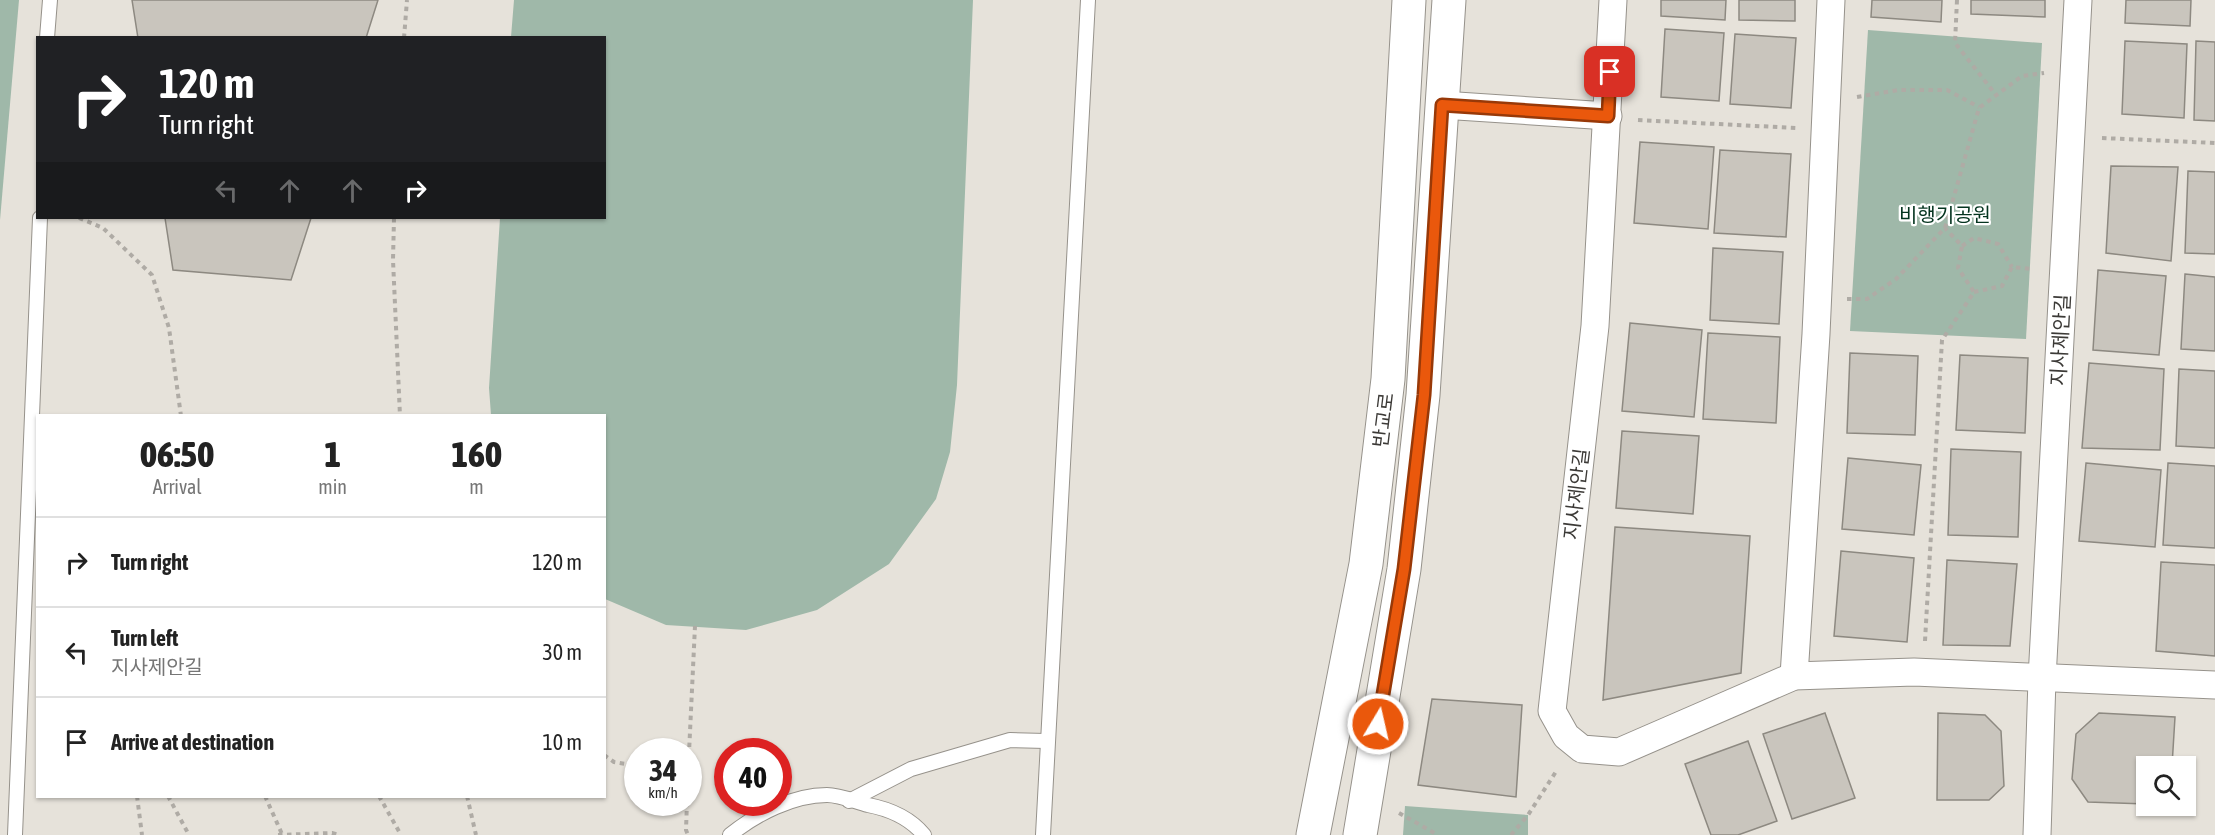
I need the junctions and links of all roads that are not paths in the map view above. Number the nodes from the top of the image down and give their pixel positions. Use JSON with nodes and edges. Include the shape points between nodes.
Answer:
{"nodes":[{"id":1,"x":50,"y":0,"type":"edge"},
{"id":2,"x":1088,"y":0,"type":"edge"},
{"id":3,"x":1409,"y":0,"type":"edge"},
{"id":4,"x":1449,"y":0,"type":"edge"},
{"id":5,"x":1613,"y":0,"type":"edge"},
{"id":6,"x":1831,"y":0,"type":"edge"},
{"id":7,"x":2078,"y":0,"type":"edge"},
{"id":8,"x":47,"y":36,"type":"edge"},
{"id":9,"x":1442,"y":105,"type":"junction"},
{"id":10,"x":1618,"y":118,"type":"junction"},
{"id":11,"x":40,"y":219,"type":"edge"},
{"id":12,"x":1794,"y":676,"type":"junction"},
{"id":13,"x":2042,"y":679,"type":"junction"},
{"id":14,"x":2215,"y":685,"type":"edge"},
{"id":15,"x":1046,"y":741,"type":"junction"},
{"id":16,"x":849,"y":801,"type":"junction"},
{"id":17,"x":1311,"y":834,"type":"edge"},
{"id":18,"x":15,"y":835,"type":"edge"},
{"id":19,"x":730,"y":835,"type":"edge"},
{"id":20,"x":924,"y":835,"type":"edge"},
{"id":21,"x":1043,"y":835,"type":"edge"},
{"id":22,"x":1360,"y":835,"type":"edge"},
{"id":23,"x":2037,"y":835,"type":"edge"}],
"edges":[{"from":1,"to":8,"type":"lane"},
{"from":2,"to":15,"type":"lane"},
{"from":3,"to":17,"type":"street","name":"반교로","via":[[1388,379],[1366,564]]},
{"from":4,"to":9,"type":"street","name":"반교로"},
{"from":5,"to":10,"type":"street","name":"지사제안길"},
{"from":6,"to":12,"type":"street","via":[[1816,334]]},
{"from":7,"to":13,"type":"street","name":"지사제안길"},
{"from":9,"to":10,"type":"street"},
{"from":9,"to":22,"type":"street","name":"반교로","via":[[1424,395],[1404,569]]},
{"from":10,"to":12,"type":"street","name":"지사제안길","via":[[1552,711],[1566,736],[1582,749],[1619,752]]},
{"from":11,"to":18,"type":"lane"},
{"from":12,"to":13,"type":"street","name":"지사제안길","via":[[1914,672]]},
{"from":13,"to":14,"type":"street","name":"지사제안길"},
{"from":13,"to":23,"type":"street"},
{"from":15,"to":16,"type":"lane","via":[[1010,740],[911,770]]},
{"from":15,"to":21,"type":"lane"},
{"from":16,"to":19,"type":"lane","via":[[828,795],[788,803],[749,819]]},
{"from":16,"to":20,"type":"lane","via":[[886,809]]}]}
